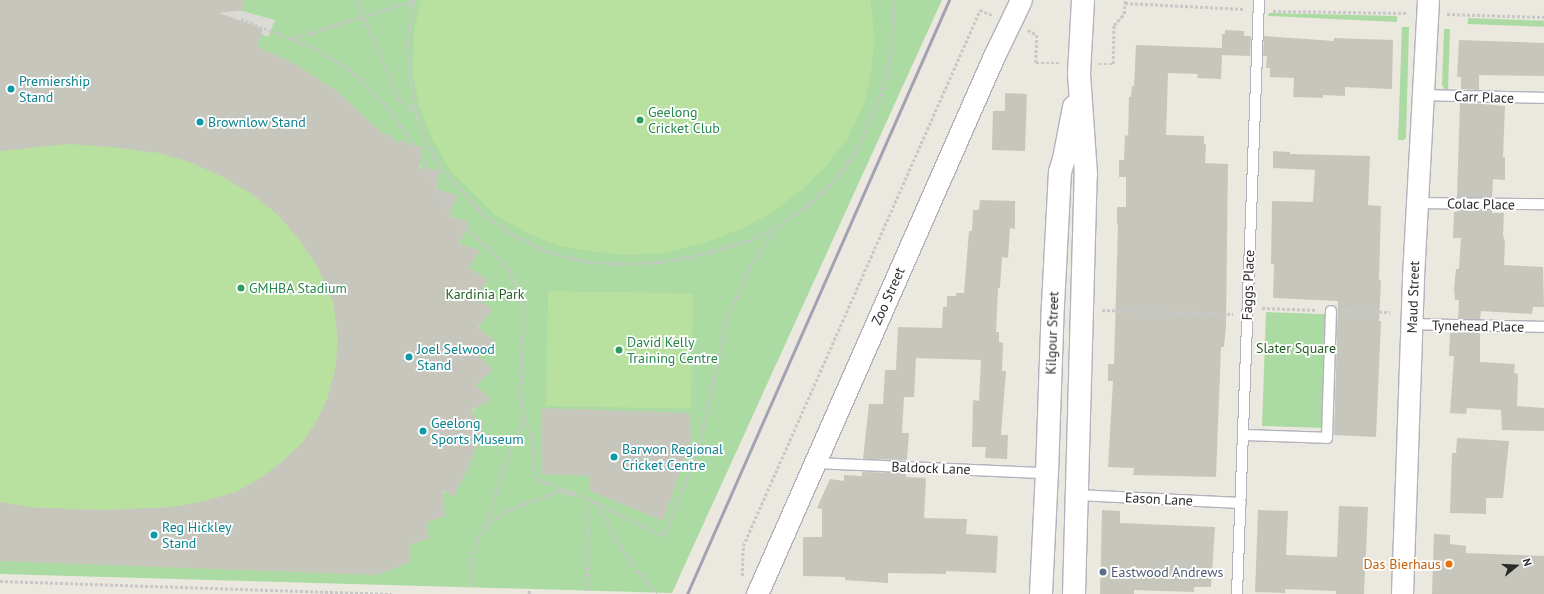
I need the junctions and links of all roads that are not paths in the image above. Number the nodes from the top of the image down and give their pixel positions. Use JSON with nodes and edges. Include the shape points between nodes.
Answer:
{"nodes":[{"id":1,"x":1021,"y":0,"type":"edge"},
{"id":2,"x":1083,"y":0,"type":"edge"},
{"id":3,"x":1259,"y":5,"type":"edge"},
{"id":4,"x":1428,"y":7,"type":"edge"},
{"id":5,"x":1080,"y":74,"type":"junction"},
{"id":6,"x":1423,"y":95,"type":"junction"},
{"id":7,"x":1544,"y":98,"type":"edge"},
{"id":8,"x":1418,"y":204,"type":"junction"},
{"id":9,"x":1544,"y":204,"type":"edge"},
{"id":10,"x":1053,"y":305,"type":"junction"},
{"id":11,"x":1081,"y":308,"type":"junction"},
{"id":12,"x":1331,"y":311,"type":"dead end"},
{"id":13,"x":1412,"y":324,"type":"junction"},
{"id":14,"x":1544,"y":327,"type":"edge"},
{"id":15,"x":1243,"y":435,"type":"junction"},
{"id":16,"x":814,"y":463,"type":"junction"},
{"id":17,"x":1047,"y":472,"type":"junction"},
{"id":18,"x":1077,"y":485,"type":"junction"},
{"id":19,"x":1241,"y":503,"type":"junction"},
{"id":20,"x":749,"y":589,"type":"edge"},
{"id":21,"x":1041,"y":594,"type":"edge"},
{"id":22,"x":1074,"y":594,"type":"edge"},
{"id":23,"x":1237,"y":594,"type":"edge"},
{"id":24,"x":1402,"y":594,"type":"edge"}],
"edges":[{"from":1,"to":16,"type":"street","name":"Zoo Street"},
{"from":2,"to":5,"type":"street","name":"Kilgour Street"},
{"from":3,"to":15,"type":"lane","name":"Faggs Place"},
{"from":4,"to":6,"type":"street","name":"Maud Street"},
{"from":5,"to":10,"type":"street","name":"Kilgour Street","via":[[1060,172]]},
{"from":5,"to":11,"type":"street","name":"Kilgour Street","via":[[1086,174]]},
{"from":6,"to":7,"type":"lane","name":"Carr Place"},
{"from":6,"to":8,"type":"street","name":"Maud Street"},
{"from":8,"to":9,"type":"lane","name":"Colac Place"},
{"from":8,"to":13,"type":"street","name":"Maud Street"},
{"from":10,"to":11,"type":"street"},
{"from":10,"to":17,"type":"street","name":"Kilgour Street"},
{"from":11,"to":18,"type":"street","name":"Kilgour Street"},
{"from":12,"to":15,"type":"lane","via":[[1327,438]]},
{"from":13,"to":14,"type":"lane","name":"Tynehead Place"},
{"from":13,"to":24,"type":"street","name":"Maud Street"},
{"from":15,"to":19,"type":"lane","name":"Faggs Place"},
{"from":16,"to":17,"type":"lane","name":"Baldock Lane"},
{"from":16,"to":20,"type":"street","name":"Zoo Street"},
{"from":17,"to":18,"type":"street"},
{"from":17,"to":21,"type":"street","name":"Kilgour Street"},
{"from":18,"to":19,"type":"lane","name":"Eason Lane"},
{"from":18,"to":22,"type":"street","name":"Kilgour Street"},
{"from":19,"to":23,"type":"lane","name":"Faggs Place"}]}
